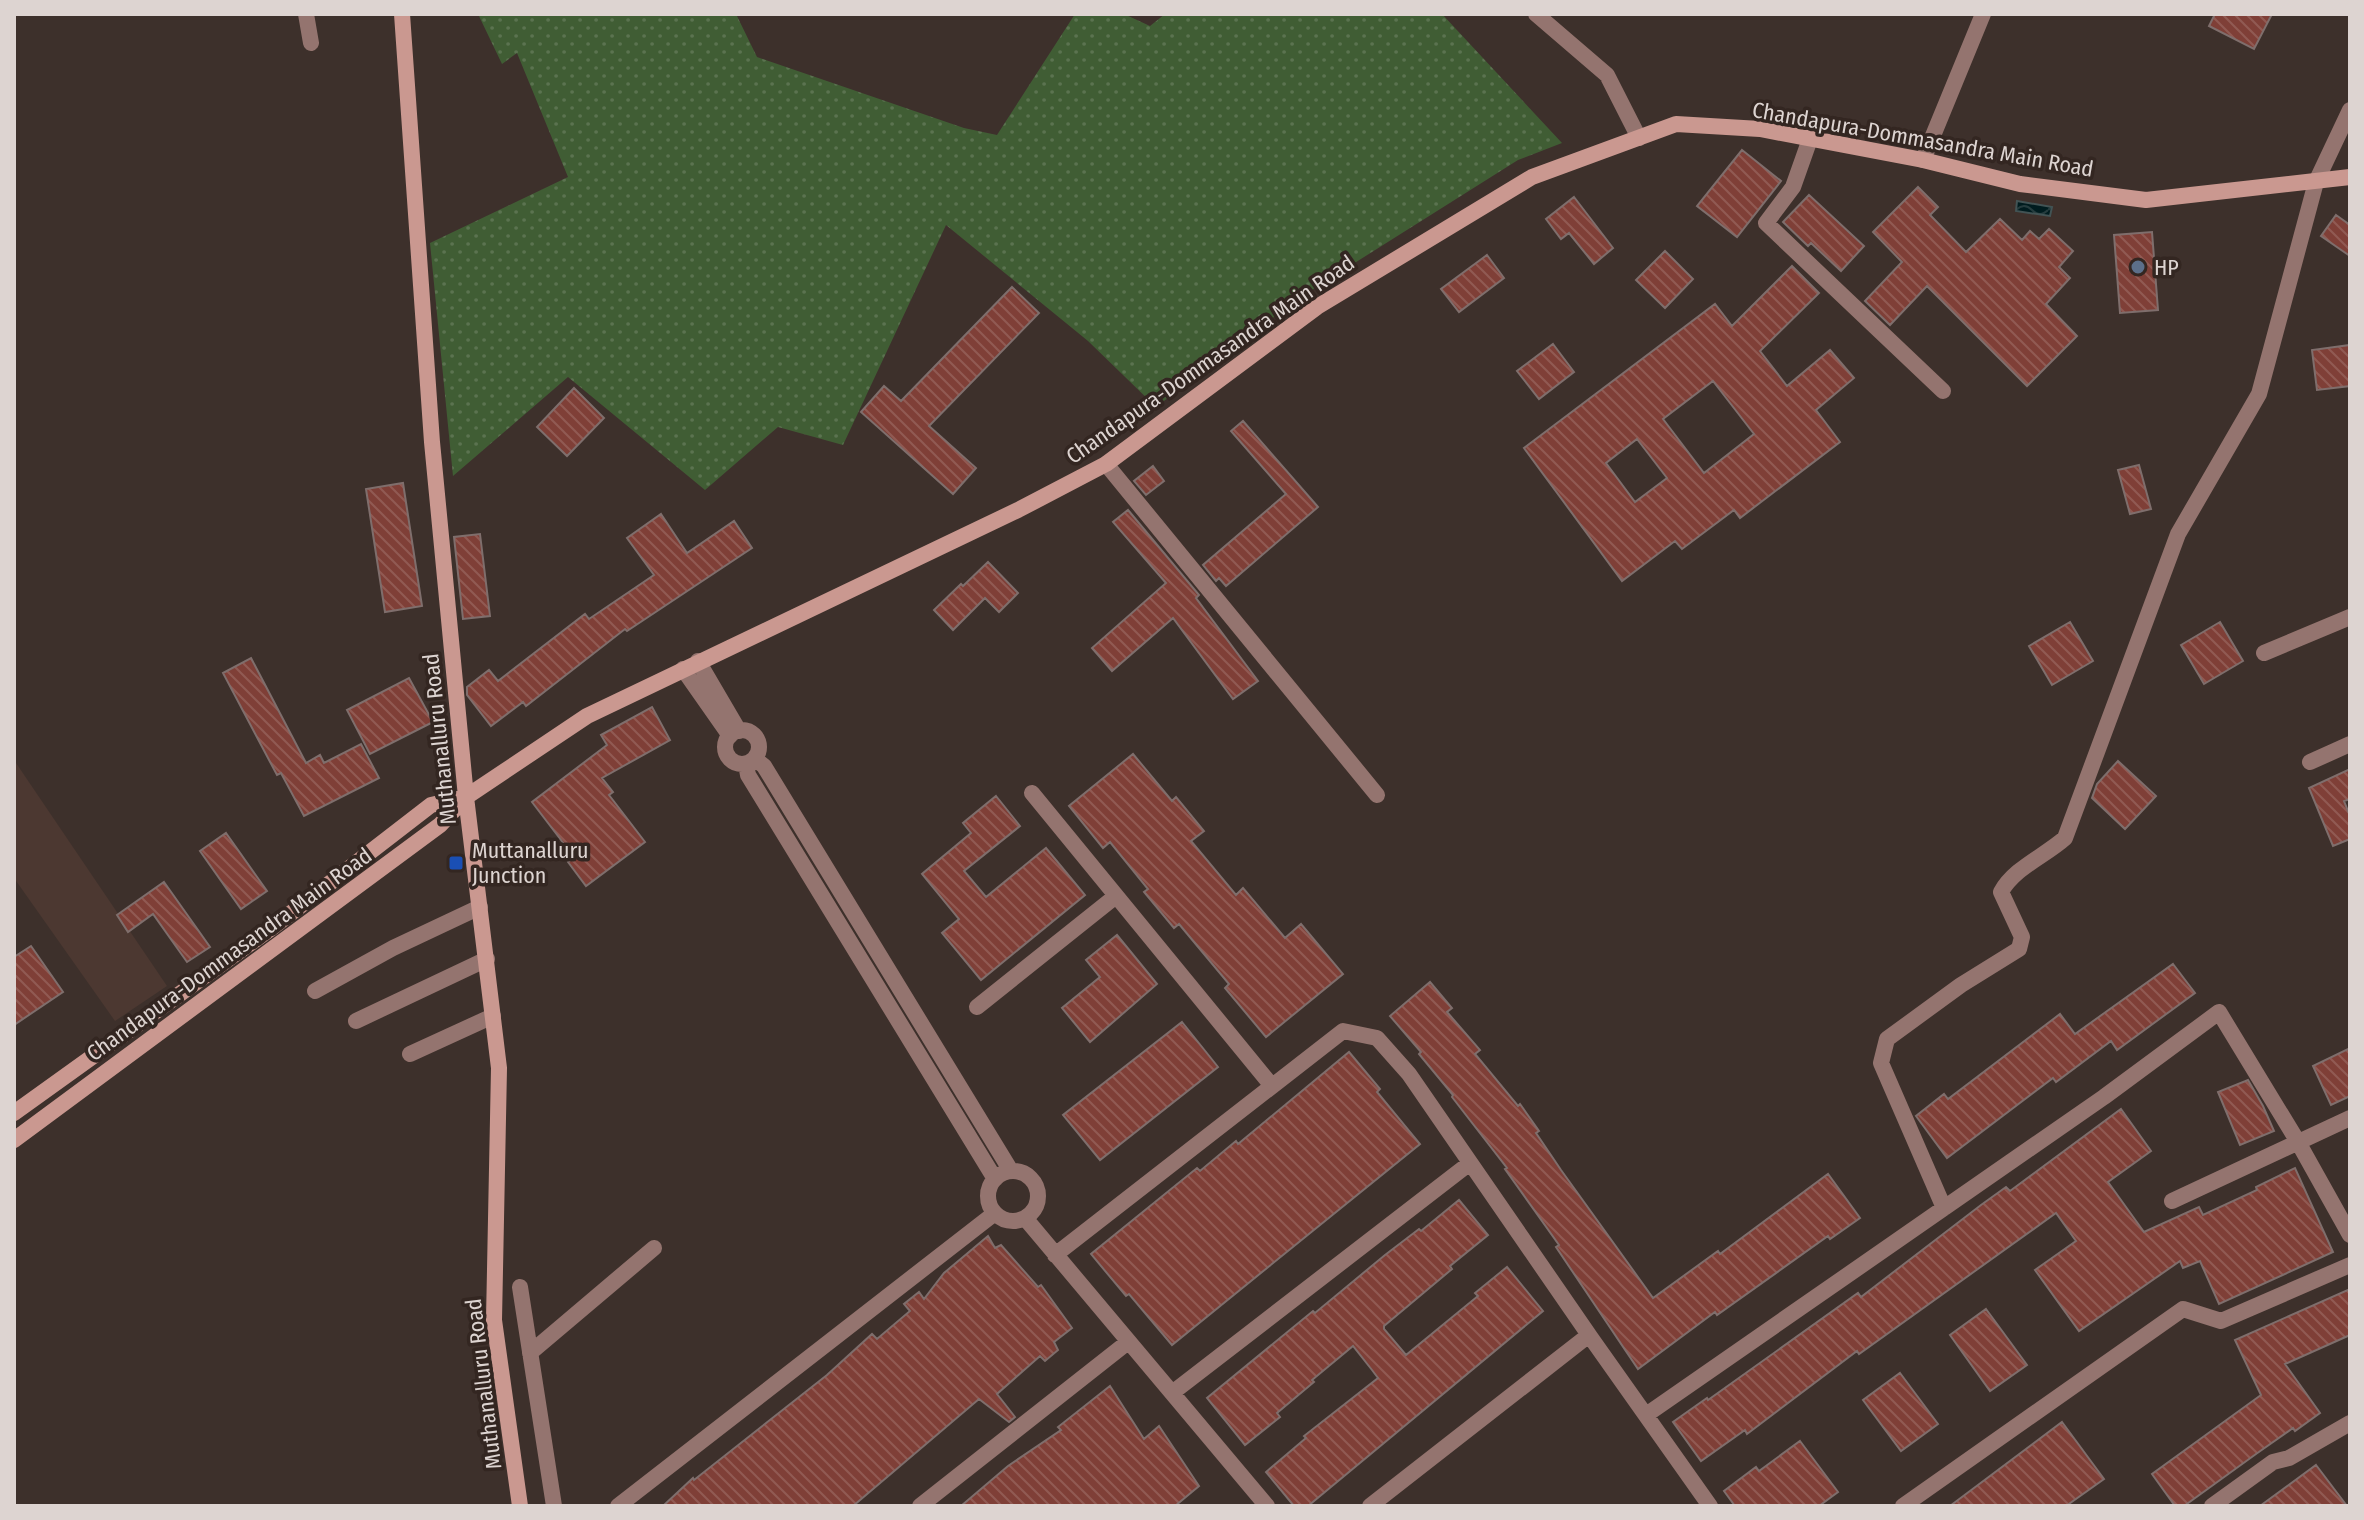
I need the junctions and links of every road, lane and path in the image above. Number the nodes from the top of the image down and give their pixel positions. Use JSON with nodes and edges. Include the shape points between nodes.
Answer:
{"nodes":[{"id":1,"x":306,"y":14,"type":"edge"},
{"id":2,"x":402,"y":14,"type":"edge"},
{"id":3,"x":1536,"y":14,"type":"edge"},
{"id":4,"x":1983,"y":14,"type":"edge"},
{"id":5,"x":311,"y":43,"type":"dead end"},
{"id":6,"x":2350,"y":110,"type":"edge"},
{"id":7,"x":1639,"y":138,"type":"junction"},
{"id":8,"x":1810,"y":139,"type":"junction"},
{"id":9,"x":1923,"y":160,"type":"junction"},
{"id":10,"x":2350,"y":177,"type":"edge"},
{"id":11,"x":2316,"y":182,"type":"junction"},
{"id":12,"x":1943,"y":391,"type":"dead end"},
{"id":13,"x":1106,"y":464,"type":"junction"},
{"id":14,"x":2350,"y":617,"type":"edge"},
{"id":15,"x":2264,"y":653,"type":"dead end"},
{"id":16,"x":690,"y":665,"type":"junction"},
{"id":17,"x":734,"y":733,"type":"junction"},
{"id":18,"x":2350,"y":744,"type":"edge"},
{"id":19,"x":751,"y":762,"type":"junction"},
{"id":20,"x":2310,"y":762,"type":"dead end"},
{"id":21,"x":1032,"y":793,"type":"dead end"},
{"id":22,"x":1377,"y":795,"type":"dead end"},
{"id":23,"x":466,"y":797,"type":"junction"},
{"id":24,"x":1116,"y":896,"type":"junction"},
{"id":25,"x":480,"y":907,"type":"junction"},
{"id":26,"x":487,"y":959,"type":"junction"},
{"id":27,"x":315,"y":991,"type":"dead end"},
{"id":28,"x":977,"y":1007,"type":"dead end"},
{"id":29,"x":493,"y":1016,"type":"junction"},
{"id":30,"x":356,"y":1021,"type":"dead end"},
{"id":31,"x":410,"y":1054,"type":"dead end"},
{"id":32,"x":1272,"y":1086,"type":"junction"},
{"id":33,"x":14,"y":1113,"type":"edge"},
{"id":34,"x":2350,"y":1118,"type":"edge"},
{"id":35,"x":14,"y":1140,"type":"edge"},
{"id":36,"x":2298,"y":1142,"type":"junction"},
{"id":37,"x":1470,"y":1163,"type":"junction"},
{"id":38,"x":1011,"y":1171,"type":"junction"},
{"id":39,"x":995,"y":1179,"type":"junction"},
{"id":40,"x":2172,"y":1201,"type":"dead end"},
{"id":41,"x":1944,"y":1208,"type":"junction"},
{"id":42,"x":995,"y":1213,"type":"junction"},
{"id":43,"x":1025,"y":1218,"type":"junction"},
{"id":44,"x":2350,"y":1235,"type":"edge"},
{"id":45,"x":654,"y":1248,"type":"dead end"},
{"id":46,"x":1055,"y":1255,"type":"junction"},
{"id":47,"x":2350,"y":1265,"type":"edge"},
{"id":48,"x":520,"y":1287,"type":"dead end"},
{"id":49,"x":1589,"y":1335,"type":"junction"},
{"id":50,"x":1128,"y":1342,"type":"junction"},
{"id":51,"x":530,"y":1353,"type":"junction"},
{"id":52,"x":1172,"y":1393,"type":"junction"},
{"id":53,"x":1646,"y":1415,"type":"junction"},
{"id":54,"x":2350,"y":1423,"type":"edge"},
{"id":55,"x":1258,"y":1503,"type":"edge"},
{"id":56,"x":520,"y":1506,"type":"edge"},
{"id":57,"x":554,"y":1506,"type":"edge"},
{"id":58,"x":618,"y":1506,"type":"edge"},
{"id":59,"x":920,"y":1506,"type":"edge"},
{"id":60,"x":1370,"y":1506,"type":"edge"},
{"id":61,"x":1710,"y":1506,"type":"edge"},
{"id":62,"x":1903,"y":1506,"type":"edge"},
{"id":63,"x":2212,"y":1506,"type":"edge"}],
"edges":[{"from":1,"to":5,"type":"street"},
{"from":2,"to":23,"type":"main road","name":"Muthanalluru Road","via":[[432,442]]},
{"from":3,"to":7,"type":"street","via":[[1607,75]]},
{"from":4,"to":9,"type":"street"},
{"from":6,"to":11,"type":"street"},
{"from":7,"to":8,"type":"main road","name":"Chandapura-Dommasandra Main Road","via":[[1676,124],[1760,129]]},
{"from":7,"to":13,"type":"main road","name":"Chandapura-Dommasandra Main Road","via":[[1532,177],[1317,307]]},
{"from":8,"to":9,"type":"main road","name":"Chandapura-Dommasandra Main Road"},
{"from":8,"to":12,"type":"street","via":[[1793,187],[1766,223]]},
{"from":9,"to":11,"type":"main road","name":"Chandapura-Dommasandra Main Road","via":[[2020,184],[2146,200]]},
{"from":10,"to":11,"type":"main road","name":"Chandapura-Dommasandra Main Road"},
{"from":11,"to":41,"type":"street","via":[[2259,394],[2178,534],[2065,838],[2008,879],[2001,892],[2022,937],[2019,949],[1887,1039],[1881,1063]]},
{"from":13,"to":16,"type":"main road","name":"Chandapura-Dommasandra Main Road"},
{"from":13,"to":22,"type":"street"},
{"from":14,"to":15,"type":"street"},
{"from":16,"to":17,"type":"street"},
{"from":16,"to":23,"type":"main road","name":"Chandapura-Dommasandra Main Road","via":[[587,716]]},
{"from":17,"to":19,"type":"street","via":[[726,752],[738,764]]},
{"from":17,"to":19,"type":"street","via":[[750,732],[758,739],[759,750]]},
{"from":18,"to":20,"type":"street"},
{"from":19,"to":38,"type":"street","via":[[764,766]]},
{"from":19,"to":39,"type":"street","via":[[748,775]]},
{"from":21,"to":24,"type":"street"},
{"from":23,"to":25,"type":"main road","name":"Muthanalluru Road"},
{"from":23,"to":33,"type":"main road","name":"Chandapura-Dommasandra Main Road","via":[[431,805],[261,936]]},
{"from":23,"to":35,"type":"main road","name":"Chandapura-Dommasandra Main Road","via":[[440,825]]},
{"from":24,"to":28,"type":"street"},
{"from":24,"to":32,"type":"street"},
{"from":25,"to":26,"type":"main road","name":"Muthanalluru Road"},
{"from":25,"to":27,"type":"street"},
{"from":26,"to":29,"type":"main road","name":"Muthanalluru Road"},
{"from":26,"to":30,"type":"street"},
{"from":29,"to":31,"type":"street"},
{"from":29,"to":56,"type":"main road","name":"Muthanalluru Road","via":[[499,1068],[494,1320]]},
{"from":32,"to":37,"type":"street","via":[[1343,1031],[1377,1038],[1409,1074]]},
{"from":32,"to":46,"type":"street"},
{"from":34,"to":36,"type":"street"},
{"from":36,"to":40,"type":"street"},
{"from":36,"to":41,"type":"street","via":[[2219,1012]]},
{"from":36,"to":44,"type":"street"},
{"from":37,"to":49,"type":"street"},
{"from":37,"to":52,"type":"street"},
{"from":38,"to":39,"type":"street"},
{"from":38,"to":43,"type":"street","via":[[1036,1184],[1037,1204]]},
{"from":39,"to":42,"type":"street","via":[[989,1202]]},
{"from":41,"to":53,"type":"street"},
{"from":42,"to":43,"type":"street","via":[[1015,1221]]},
{"from":42,"to":58,"type":"street"},
{"from":43,"to":46,"type":"street"},
{"from":45,"to":51,"type":"street"},
{"from":46,"to":50,"type":"street"},
{"from":47,"to":62,"type":"street","via":[[2221,1321],[2183,1309]]},
{"from":48,"to":51,"type":"street"},
{"from":49,"to":53,"type":"street"},
{"from":49,"to":60,"type":"street"},
{"from":50,"to":52,"type":"street"},
{"from":50,"to":59,"type":"street"},
{"from":51,"to":57,"type":"street"},
{"from":52,"to":55,"type":"street"},
{"from":53,"to":61,"type":"street"},
{"from":54,"to":63,"type":"street","via":[[2273,1462]]}]}
